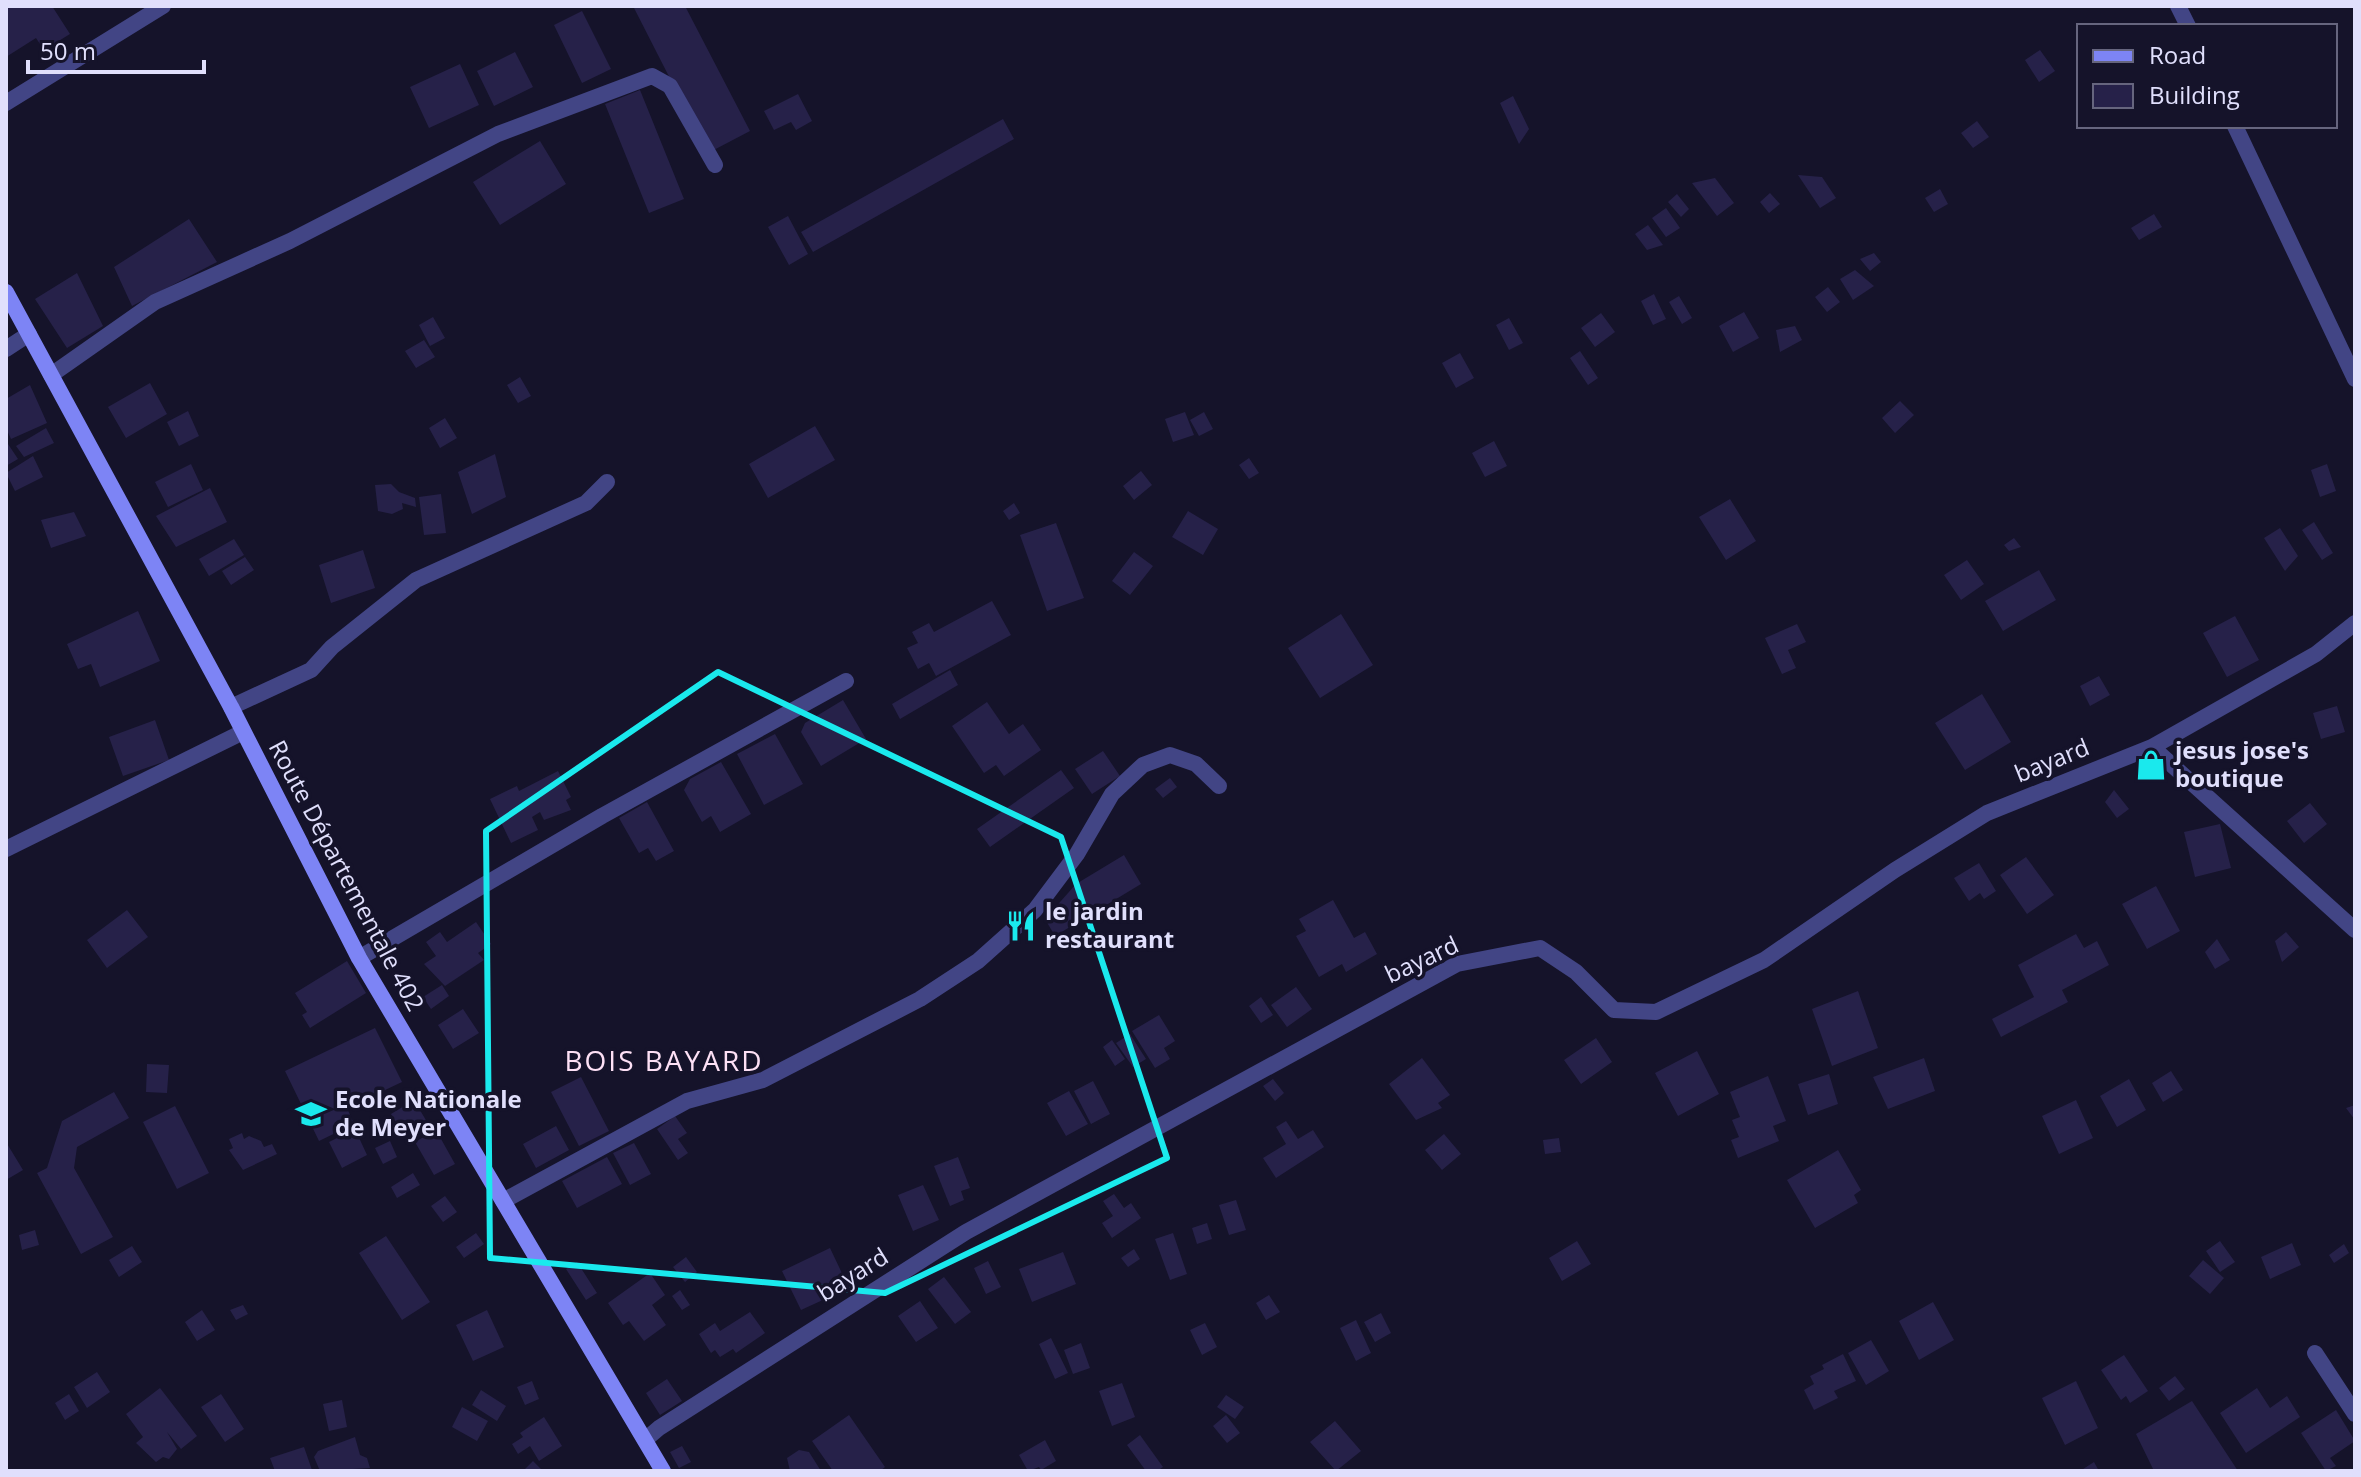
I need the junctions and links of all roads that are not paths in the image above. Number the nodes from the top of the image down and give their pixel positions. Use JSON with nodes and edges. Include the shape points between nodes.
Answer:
{"nodes":[{"id":1,"x":163,"y":6,"type":"edge"},
{"id":2,"x":6,"y":103,"type":"edge"},
{"id":3,"x":2236,"y":128,"type":"edge"},
{"id":4,"x":715,"y":165,"type":"dead end"},
{"id":5,"x":6,"y":292,"type":"edge"},
{"id":6,"x":29,"y":334,"type":"junction"},
{"id":7,"x":6,"y":349,"type":"edge"},
{"id":8,"x":51,"y":375,"type":"junction"},
{"id":9,"x":2355,"y":379,"type":"edge"},
{"id":10,"x":607,"y":482,"type":"dead end"},
{"id":11,"x":2355,"y":623,"type":"edge"},
{"id":12,"x":846,"y":681,"type":"dead end"},
{"id":13,"x":231,"y":707,"type":"junction"},
{"id":14,"x":243,"y":732,"type":"junction"},
{"id":15,"x":2152,"y":747,"type":"junction"},
{"id":16,"x":1219,"y":786,"type":"dead end"},
{"id":17,"x":6,"y":849,"type":"edge"},
{"id":18,"x":2355,"y":930,"type":"edge"},
{"id":19,"x":359,"y":958,"type":"junction"},
{"id":20,"x":503,"y":1201,"type":"junction"},
{"id":21,"x":2315,"y":1353,"type":"dead end"},
{"id":22,"x":2355,"y":1414,"type":"edge"},
{"id":23,"x":645,"y":1440,"type":"junction"},
{"id":24,"x":663,"y":1471,"type":"edge"}],
"edges":[{"from":1,"to":2,"type":"street"},
{"from":3,"to":9,"type":"street"},
{"from":4,"to":8,"type":"street","via":[[670,86],[652,76],[498,134],[290,241],[155,302]]},
{"from":5,"to":6,"type":"main road","name":"Route Départementale 402"},
{"from":6,"to":7,"type":"street"},
{"from":6,"to":8,"type":"main road","name":"Route Départementale 402"},
{"from":8,"to":13,"type":"main road","name":"Route Départementale 402"},
{"from":10,"to":13,"type":"street","via":[[586,503],[416,580],[311,670]]},
{"from":11,"to":15,"type":"street","name":"bayard","via":[[2316,654]]},
{"from":12,"to":19,"type":"street"},
{"from":13,"to":14,"type":"main road","name":"Route Départementale 402"},
{"from":14,"to":17,"type":"street"},
{"from":14,"to":19,"type":"main road","name":"Route Départementale 402"},
{"from":15,"to":18,"type":"street"},
{"from":15,"to":23,"type":"street","name":"bayard","via":[[1987,813],[1764,960],[1656,1012],[1614,1010],[1576,972],[1540,948],[1457,964],[966,1232]]},
{"from":16,"to":20,"type":"street","via":[[1196,764],[1170,755],[1143,765],[1112,794],[1077,854],[1035,910],[978,961],[920,999],[763,1080],[687,1101]]},
{"from":19,"to":20,"type":"main road","name":"Route Départementale 402"},
{"from":20,"to":23,"type":"main road","name":"Route Départementale 402"},
{"from":21,"to":22,"type":"street"},
{"from":23,"to":24,"type":"main road","name":"Route Départementale 402"}]}
